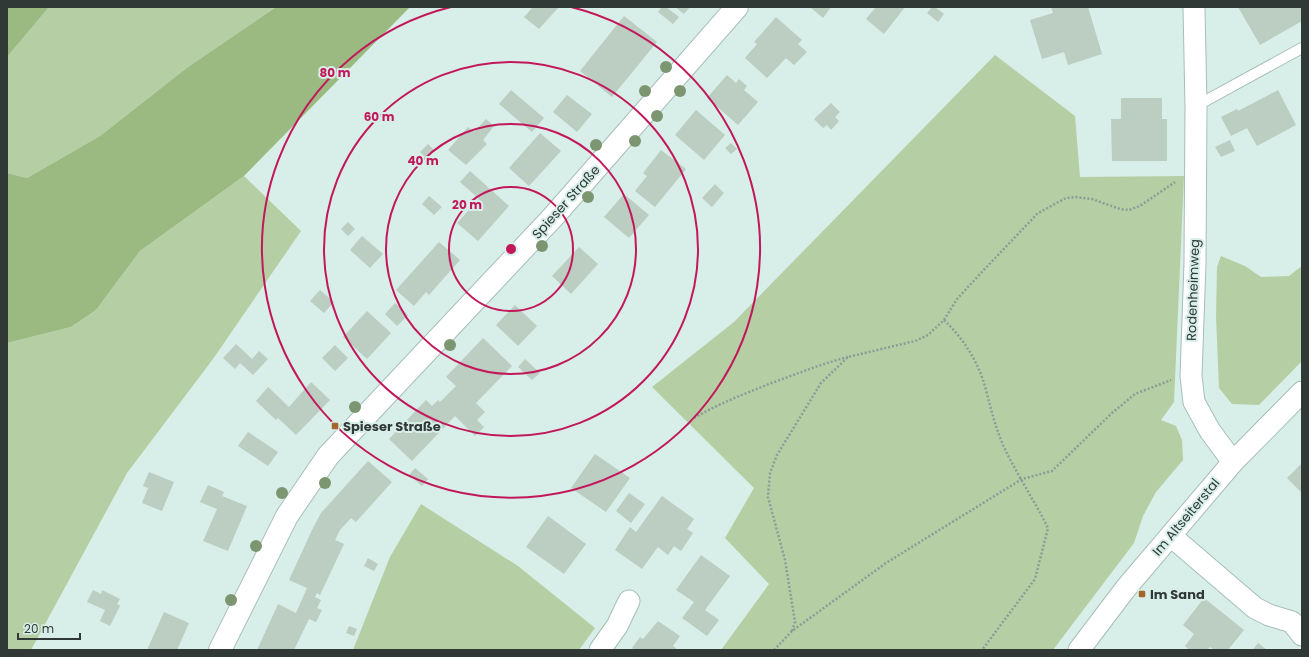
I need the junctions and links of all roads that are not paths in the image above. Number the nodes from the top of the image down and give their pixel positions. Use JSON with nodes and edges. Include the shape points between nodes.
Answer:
{"nodes":[{"id":1,"x":737,"y":7,"type":"edge"},
{"id":2,"x":1194,"y":7,"type":"edge"},
{"id":3,"x":1302,"y":48,"type":"edge"},
{"id":4,"x":1196,"y":106,"type":"junction"},
{"id":5,"x":1302,"y":392,"type":"edge"},
{"id":6,"x":1233,"y":462,"type":"junction"},
{"id":7,"x":1171,"y":536,"type":"junction"},
{"id":8,"x":629,"y":601,"type":"dead end"},
{"id":9,"x":1299,"y":624,"type":"edge"},
{"id":10,"x":220,"y":650,"type":"edge"},
{"id":11,"x":600,"y":650,"type":"edge"},
{"id":12,"x":1079,"y":650,"type":"edge"}],
"edges":[{"from":1,"to":10,"type":"street","name":"Spieser Straße","via":[[553,217],[328,456],[287,516]]},
{"from":2,"to":4,"type":"street","name":"Rodenheimweg"},
{"from":3,"to":4,"type":"lane"},
{"from":4,"to":6,"type":"street","name":"Rodenheimweg","via":[[1191,376],[1194,402],[1210,431]]},
{"from":5,"to":6,"type":"street","name":"Im Altseiterstal"},
{"from":6,"to":7,"type":"street","name":"Im Altseiterstal"},
{"from":7,"to":9,"type":"street","via":[[1255,608]]},
{"from":7,"to":12,"type":"street","name":"Im Altseiterstal","via":[[1126,588]]},
{"from":8,"to":11,"type":"street","via":[[617,626]]}]}
